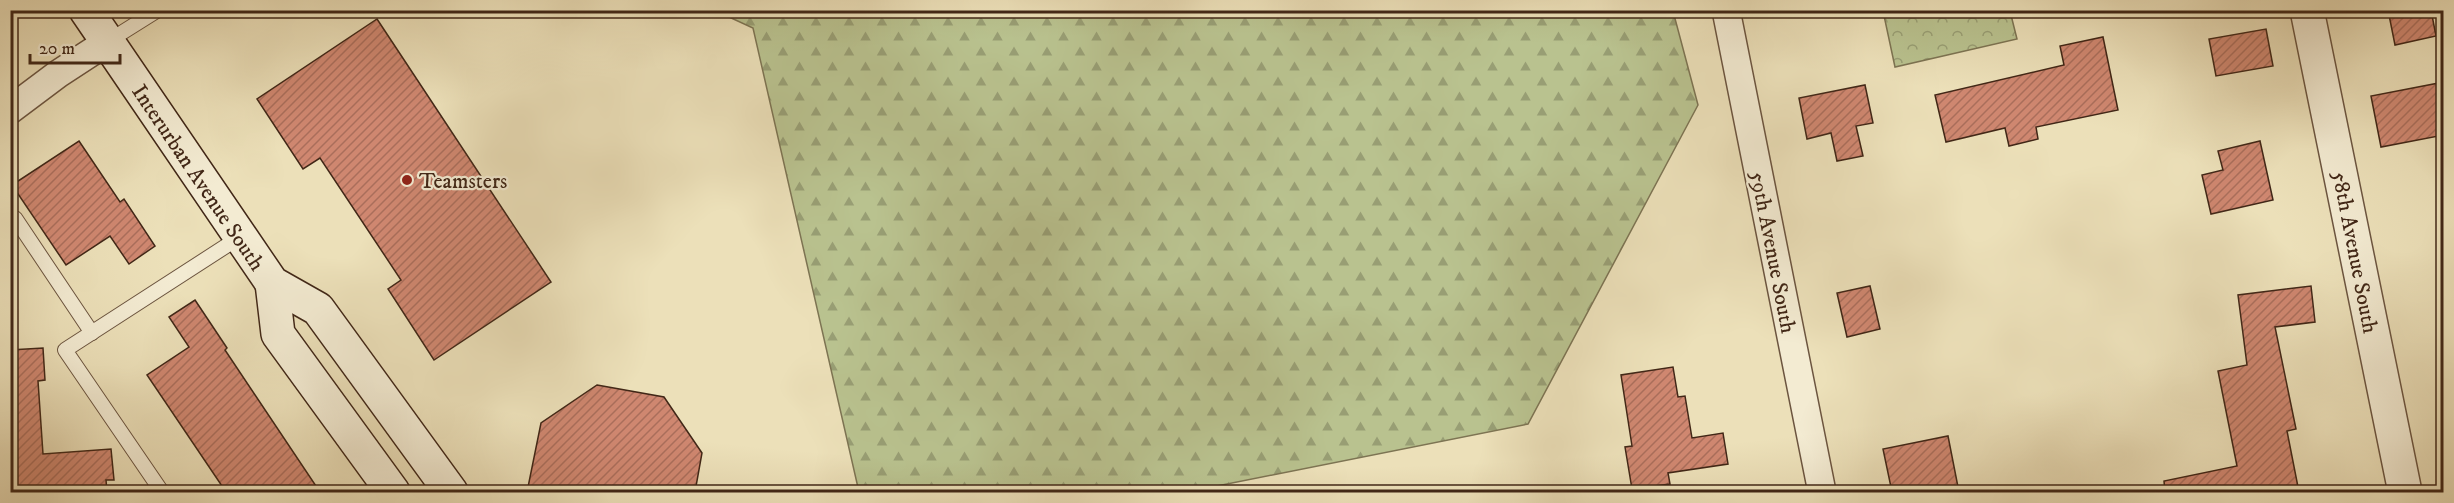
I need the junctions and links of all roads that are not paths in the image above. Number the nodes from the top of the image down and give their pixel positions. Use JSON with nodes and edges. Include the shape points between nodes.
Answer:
{"nodes":[{"id":1,"x":86,"y":10,"type":"edge"},
{"id":2,"x":158,"y":10,"type":"edge"},
{"id":3,"x":1726,"y":10,"type":"edge"},
{"id":4,"x":2307,"y":10,"type":"edge"},
{"id":5,"x":107,"y":42,"type":"junction"},
{"id":6,"x":10,"y":110,"type":"edge"},
{"id":7,"x":15,"y":218,"type":"dead end"},
{"id":8,"x":240,"y":237,"type":"junction"},
{"id":9,"x":272,"y":284,"type":"junction"},
{"id":10,"x":92,"y":333,"type":"junction"},
{"id":11,"x":162,"y":492,"type":"edge"},
{"id":12,"x":393,"y":492,"type":"edge"},
{"id":13,"x":451,"y":492,"type":"edge"},
{"id":14,"x":1822,"y":492,"type":"edge"},
{"id":15,"x":2405,"y":492,"type":"edge"}],
"edges":[{"from":1,"to":5,"type":"main road","name":"Interurban Avenue South"},
{"from":2,"to":5,"type":"lane"},
{"from":3,"to":14,"type":"street","name":"59th Avenue South"},
{"from":4,"to":15,"type":"main road","name":"58th Avenue South"},
{"from":5,"to":6,"type":"street"},
{"from":5,"to":8,"type":"main road","name":"Interurban Avenue South"},
{"from":7,"to":10,"type":"lane"},
{"from":8,"to":9,"type":"main road","name":"Interurban Avenue South"},
{"from":8,"to":10,"type":"lane"},
{"from":9,"to":12,"type":"main road","name":"Interurban Avenue South","via":[[278,334]]},
{"from":9,"to":13,"type":"main road","name":"Interurban Avenue South","via":[[318,309]]},
{"from":10,"to":11,"type":"lane","via":[[65,350]]}]}
